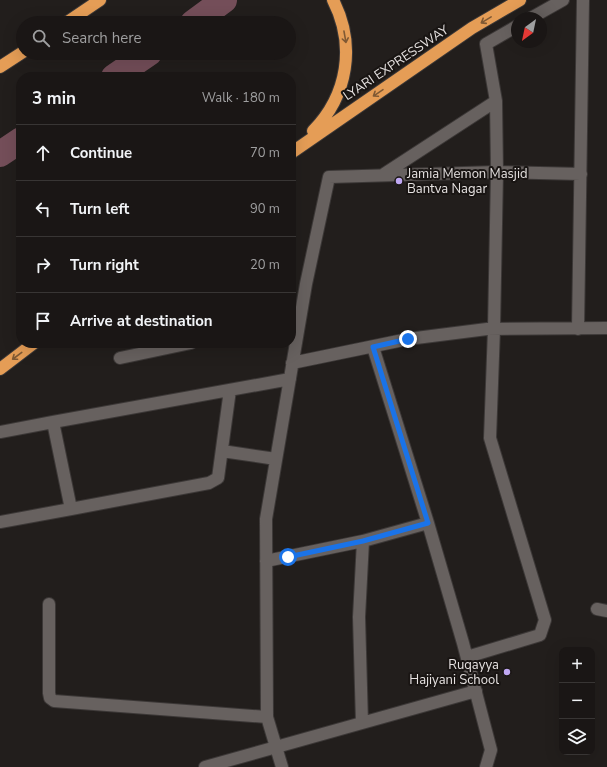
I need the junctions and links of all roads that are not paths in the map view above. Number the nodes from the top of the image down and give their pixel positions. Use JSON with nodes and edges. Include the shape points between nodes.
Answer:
{"nodes":[{"id":1,"x":100,"y":0,"type":"edge"},
{"id":2,"x":333,"y":0,"type":"edge"},
{"id":3,"x":520,"y":0,"type":"edge"},
{"id":4,"x":563,"y":0,"type":"edge"},
{"id":5,"x":583,"y":0,"type":"edge"},
{"id":6,"x":542,"y":12,"type":"edge"},
{"id":7,"x":76,"y":16,"type":"edge"},
{"id":8,"x":511,"y":29,"type":"edge"},
{"id":9,"x":16,"y":57,"type":"edge"},
{"id":10,"x":0,"y":68,"type":"edge"},
{"id":11,"x":496,"y":101,"type":"junction"},
{"id":12,"x":296,"y":148,"type":"edge"},
{"id":13,"x":296,"y":149,"type":"edge"},
{"id":14,"x":497,"y":172,"type":"junction"},
{"id":15,"x":580,"y":174,"type":"junction"},
{"id":16,"x":383,"y":175,"type":"junction"},
{"id":17,"x":296,"y":318,"type":"edge"},
{"id":18,"x":578,"y":328,"type":"junction"},
{"id":19,"x":607,"y":328,"type":"edge"},
{"id":20,"x":494,"y":329,"type":"junction"},
{"id":21,"x":373,"y":347,"type":"junction"},
{"id":22,"x":27,"y":348,"type":"edge"},
{"id":23,"x":168,"y":348,"type":"edge"},
{"id":24,"x":293,"y":348,"type":"edge"},
{"id":25,"x":120,"y":358,"type":"dead end"},
{"id":26,"x":292,"y":363,"type":"junction"},
{"id":27,"x":0,"y":369,"type":"edge"},
{"id":28,"x":290,"y":379,"type":"junction"},
{"id":29,"x":230,"y":390,"type":"junction"},
{"id":30,"x":53,"y":422,"type":"junction"},
{"id":31,"x":0,"y":432,"type":"edge"},
{"id":32,"x":222,"y":451,"type":"junction"},
{"id":33,"x":276,"y":459,"type":"junction"},
{"id":34,"x":71,"y":509,"type":"junction"},
{"id":35,"x":0,"y":522,"type":"edge"},
{"id":36,"x":428,"y":523,"type":"junction"},
{"id":37,"x":363,"y":541,"type":"junction"},
{"id":38,"x":266,"y":562,"type":"junction"},
{"id":39,"x":49,"y":604,"type":"dead end"},
{"id":40,"x":467,"y":657,"type":"junction"},
{"id":41,"x":476,"y":691,"type":"junction"},
{"id":42,"x":267,"y":717,"type":"junction"},
{"id":43,"x":362,"y":723,"type":"junction"},
{"id":44,"x":276,"y":747,"type":"junction"},
{"id":45,"x":205,"y":767,"type":"edge"},
{"id":46,"x":282,"y":767,"type":"edge"},
{"id":47,"x":486,"y":767,"type":"edge"}],
"edges":[{"from":1,"to":7,"type":"highway"},
{"from":2,"to":12,"type":"highway","one_way":true,"via":[[341,15],[346,40],[346,68],[340,92],[325,119]]},
{"from":3,"to":13,"type":"highway","name":"LYARI EXPRESSWAY","one_way":true,"via":[[472,28]]},
{"from":4,"to":6,"type":"street"},
{"from":5,"to":15,"type":"street"},
{"from":8,"to":11,"type":"street","via":[[486,44]]},
{"from":9,"to":10,"type":"highway"},
{"from":11,"to":14,"type":"street"},
{"from":11,"to":16,"type":"street"},
{"from":14,"to":15,"type":"street"},
{"from":14,"to":16,"type":"street"},
{"from":14,"to":20,"type":"street"},
{"from":15,"to":18,"type":"street"},
{"from":16,"to":17,"type":"street","via":[[329,177],[306,284]]},
{"from":18,"to":19,"type":"street"},
{"from":18,"to":20,"type":"street"},
{"from":20,"to":21,"type":"street","via":[[408,339]]},
{"from":20,"to":40,"type":"street","via":[[490,438],[545,620],[540,635]]},
{"from":21,"to":26,"type":"street"},
{"from":21,"to":36,"type":"street"},
{"from":22,"to":27,"type":"highway","one_way":true},
{"from":23,"to":25,"type":"street"},
{"from":24,"to":26,"type":"street"},
{"from":26,"to":28,"type":"street"},
{"from":28,"to":29,"type":"street"},
{"from":28,"to":33,"type":"street"},
{"from":29,"to":30,"type":"street"},
{"from":29,"to":32,"type":"street"},
{"from":30,"to":31,"type":"street"},
{"from":30,"to":34,"type":"street"},
{"from":32,"to":33,"type":"street"},
{"from":32,"to":34,"type":"street","via":[[218,478],[209,483]]},
{"from":33,"to":38,"type":"street","via":[[266,519]]},
{"from":34,"to":35,"type":"street"},
{"from":36,"to":37,"type":"street"},
{"from":36,"to":40,"type":"street"},
{"from":37,"to":38,"type":"street"},
{"from":37,"to":43,"type":"street","via":[[359,617]]},
{"from":38,"to":42,"type":"street"},
{"from":39,"to":42,"type":"street","via":[[49,692],[50,698],[54,701]]},
{"from":40,"to":41,"type":"street"},
{"from":41,"to":43,"type":"street"},
{"from":41,"to":47,"type":"street","via":[[492,750]]},
{"from":42,"to":44,"type":"street"},
{"from":43,"to":44,"type":"street"},
{"from":44,"to":45,"type":"street"},
{"from":44,"to":46,"type":"street"}]}
